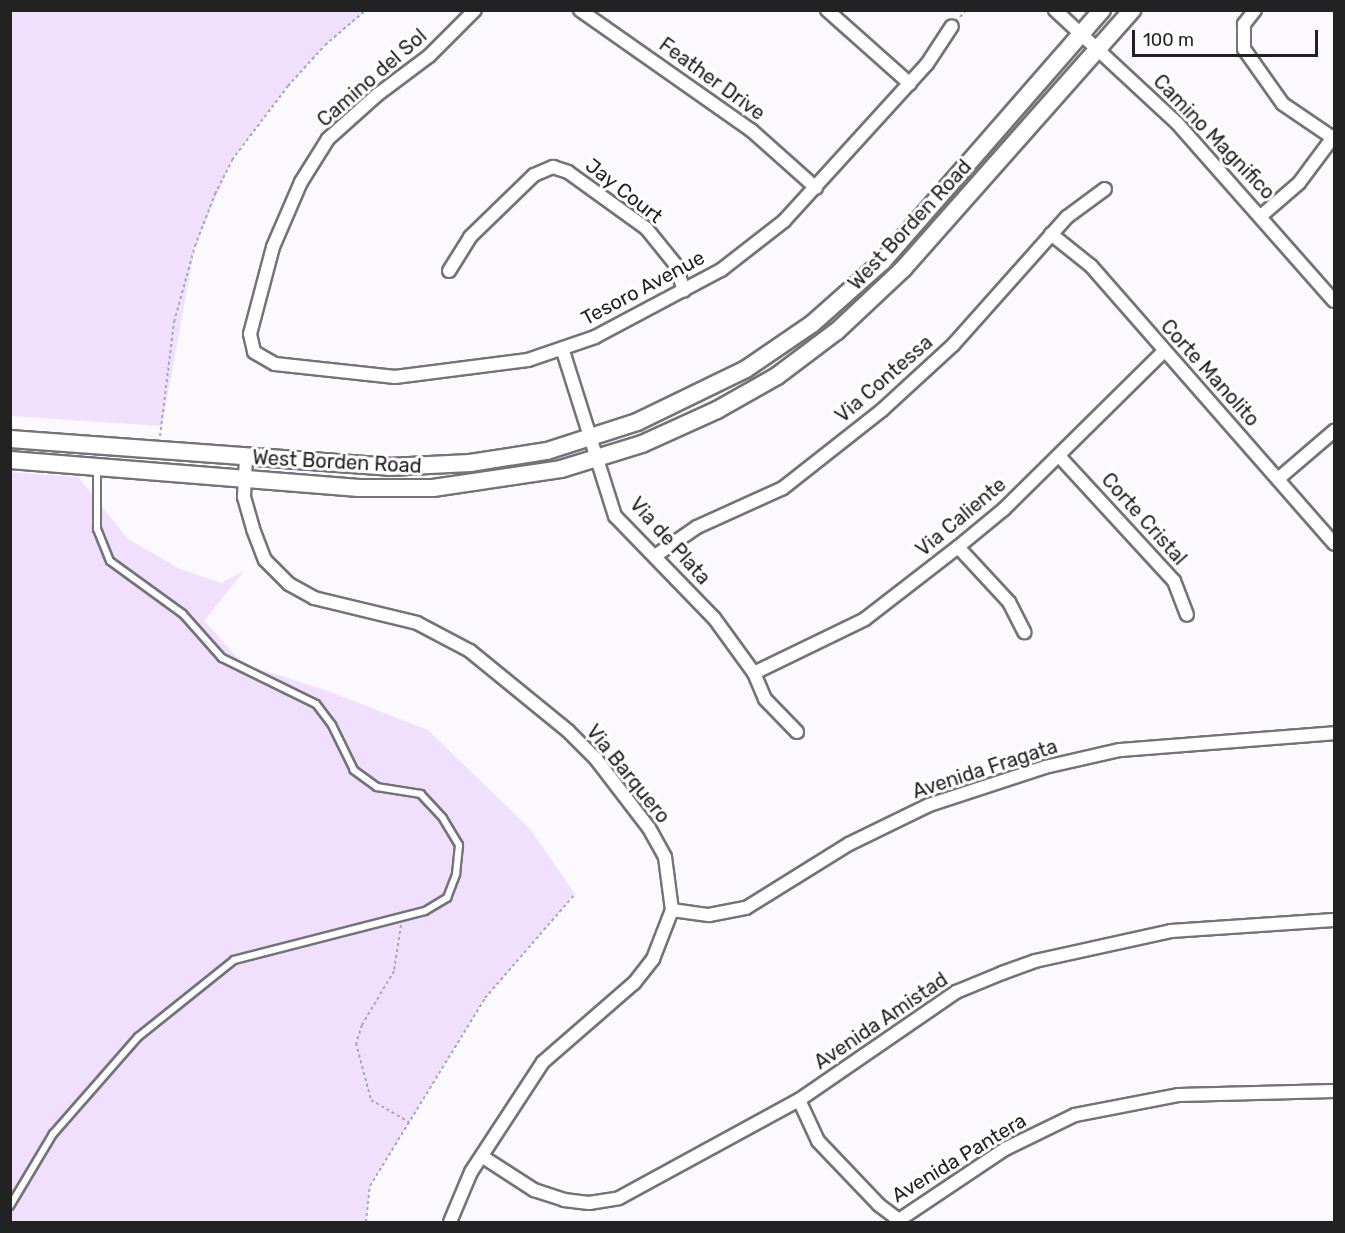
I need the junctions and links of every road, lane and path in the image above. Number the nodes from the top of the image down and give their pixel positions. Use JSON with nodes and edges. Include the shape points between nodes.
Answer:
{"nodes":[{"id":1,"x":366,"y":10,"type":"edge"},
{"id":2,"x":475,"y":10,"type":"edge"},
{"id":3,"x":580,"y":10,"type":"edge"},
{"id":4,"x":827,"y":10,"type":"edge"},
{"id":5,"x":1055,"y":10,"type":"edge"},
{"id":6,"x":1102,"y":10,"type":"edge"},
{"id":7,"x":1132,"y":10,"type":"edge"},
{"id":8,"x":1255,"y":10,"type":"edge"},
{"id":9,"x":952,"y":26,"type":"dead end"},
{"id":10,"x":1081,"y":34,"type":"junction"},
{"id":11,"x":1097,"y":49,"type":"junction"},
{"id":12,"x":910,"y":84,"type":"junction"},
{"id":13,"x":1334,"y":137,"type":"edge"},
{"id":14,"x":816,"y":188,"type":"junction"},
{"id":15,"x":1106,"y":189,"type":"dead end"},
{"id":16,"x":1262,"y":215,"type":"junction"},
{"id":17,"x":1052,"y":234,"type":"junction"},
{"id":18,"x":449,"y":271,"type":"dead end"},
{"id":19,"x":684,"y":290,"type":"junction"},
{"id":20,"x":1335,"y":301,"type":"edge"},
{"id":21,"x":563,"y":351,"type":"junction"},
{"id":22,"x":1164,"y":351,"type":"junction"},
{"id":23,"x":254,"y":352,"type":"joint"},
{"id":24,"x":1335,"y":431,"type":"edge"},
{"id":25,"x":10,"y":439,"type":"edge"},
{"id":26,"x":593,"y":439,"type":"junction"},
{"id":27,"x":158,"y":451,"type":"junction"},
{"id":28,"x":1059,"y":456,"type":"junction"},
{"id":29,"x":246,"y":458,"type":"junction"},
{"id":30,"x":600,"y":458,"type":"junction"},
{"id":31,"x":10,"y":460,"type":"edge"},
{"id":32,"x":97,"y":467,"type":"junction"},
{"id":33,"x":1278,"y":478,"type":"junction"},
{"id":34,"x":243,"y":479,"type":"junction"},
{"id":35,"x":1335,"y":544,"type":"edge"},
{"id":36,"x":958,"y":547,"type":"junction"},
{"id":37,"x":655,"y":556,"type":"junction"},
{"id":38,"x":1188,"y":615,"type":"dead end"},
{"id":39,"x":1024,"y":632,"type":"dead end"},
{"id":40,"x":754,"y":673,"type":"junction"},
{"id":41,"x":797,"y":732,"type":"dead end"},
{"id":42,"x":1335,"y":733,"type":"edge"},
{"id":43,"x":575,"y":894,"type":"dead end"},
{"id":44,"x":672,"y":910,"type":"junction"},
{"id":45,"x":402,"y":916,"type":"junction"},
{"id":46,"x":1335,"y":920,"type":"edge"},
{"id":47,"x":1335,"y":1090,"type":"edge"},
{"id":48,"x":799,"y":1100,"type":"junction"},
{"id":49,"x":408,"y":1122,"type":"junction"},
{"id":50,"x":483,"y":1157,"type":"junction"},
{"id":51,"x":10,"y":1206,"type":"edge"},
{"id":52,"x":366,"y":1222,"type":"edge"},
{"id":53,"x":450,"y":1222,"type":"edge"}],
"edges":[{"from":1,"to":27,"type":"path","via":[[325,45],[288,86],[232,160],[215,194],[195,246],[174,322]]},
{"from":2,"to":23,"type":"street","name":"Camino del Sol","via":[[429,56],[377,95],[323,148],[301,182],[273,247],[250,334]]},
{"from":3,"to":14,"type":"street","name":"Feather Drive","via":[[751,130]]},
{"from":4,"to":12,"type":"street"},
{"from":5,"to":10,"type":"street","name":"Camino Magnifico"},
{"from":6,"to":10,"type":"main road","name":"West Borden Road"},
{"from":7,"to":11,"type":"main road","name":"West Borden Road"},
{"from":8,"to":13,"type":"street","via":[[1245,24],[1244,49],[1283,104]]},
{"from":9,"to":12,"type":"street","name":"Tesoro Avenue"},
{"from":10,"to":11,"type":"street","name":"Camino Magnifico"},
{"from":10,"to":26,"type":"main road","name":"West Borden Road","via":[[883,261],[812,324],[746,369]]},
{"from":11,"to":16,"type":"street","name":"Camino Magnifico","via":[[1177,123]]},
{"from":11,"to":30,"type":"main road","name":"West Borden Road","via":[[903,269],[837,331],[777,376],[717,410]]},
{"from":12,"to":14,"type":"street","name":"Tesoro Avenue"},
{"from":13,"to":16,"type":"street","via":[[1299,183]]},
{"from":14,"to":19,"type":"street","name":"Tesoro Avenue","via":[[775,228],[721,270]]},
{"from":15,"to":17,"type":"street","name":"Via Contessa"},
{"from":16,"to":20,"type":"street","name":"Camino Magnifico"},
{"from":17,"to":22,"type":"street","name":"Corte Manolito","via":[[1091,266]]},
{"from":17,"to":37,"type":"street","name":"Via Contessa","via":[[953,345],[882,410],[783,488],[698,527]]},
{"from":18,"to":19,"type":"street","name":"Jay Court","via":[[470,237],[534,175],[553,167],[568,172],[646,228],[675,264]]},
{"from":19,"to":21,"type":"street","name":"Tesoro Avenue"},
{"from":21,"to":23,"type":"street","name":"Tesoro Avenue","via":[[484,367],[395,377],[275,364]]},
{"from":21,"to":26,"type":"street","name":"Via de Plata"},
{"from":22,"to":28,"type":"street","name":"Via Caliente"},
{"from":22,"to":33,"type":"street","name":"Corte Manolito"},
{"from":24,"to":33,"type":"street"},
{"from":25,"to":27,"type":"main road","name":"West Borden Road"},
{"from":26,"to":29,"type":"main road","name":"West Borden Road","via":[[470,463],[389,467]]},
{"from":26,"to":30,"type":"street","name":"Via de Plata"},
{"from":27,"to":29,"type":"main road","name":"West Borden Road"},
{"from":28,"to":36,"type":"street","name":"Via Caliente"},
{"from":28,"to":38,"type":"street","name":"Corte Cristal","via":[[1174,581]]},
{"from":29,"to":34,"type":"street","name":"Via Barquero"},
{"from":30,"to":34,"type":"main road","name":"West Borden Road","via":[[498,481],[433,488],[359,488]]},
{"from":30,"to":37,"type":"street","name":"Via de Plata","via":[[615,516]]},
{"from":31,"to":32,"type":"main road","name":"West Borden Road"},
{"from":32,"to":34,"type":"main road","name":"West Borden Road"},
{"from":32,"to":45,"type":"lane","via":[[97,529],[110,561],[183,615],[222,658],[316,704],[332,725],[354,770],[377,787],[421,794],[443,818],[459,845],[456,874],[447,898],[425,911]]},
{"from":33,"to":35,"type":"street","name":"Corte Manolito"},
{"from":34,"to":44,"type":"street","name":"Via Barquero","via":[[254,530],[266,560],[289,584],[314,598],[417,622],[445,634],[559,724],[596,759],[649,828],[665,857]]},
{"from":36,"to":39,"type":"street","via":[[1009,602]]},
{"from":36,"to":40,"type":"street","name":"Via Caliente","via":[[866,620]]},
{"from":37,"to":40,"type":"street","name":"Via de Plata","via":[[714,618]]},
{"from":40,"to":41,"type":"street","name":"Via de Plata","via":[[765,699]]},
{"from":42,"to":44,"type":"street","name":"Avenida Fragata","via":[[1120,750],[1045,767],[929,805],[849,844],[746,908],[709,915]]},
{"from":43,"to":49,"type":"path","via":[[485,998]]},
{"from":44,"to":50,"type":"street","name":"Via Barquero","via":[[652,959],[634,983],[543,1062]]},
{"from":45,"to":49,"type":"path","via":[[394,971],[362,1025],[356,1043],[370,1100]]},
{"from":45,"to":51,"type":"lane","via":[[234,960],[138,1037],[53,1134]]},
{"from":46,"to":48,"type":"street","name":"Avenida Amistad","via":[[1171,931],[1035,961],[956,992]]},
{"from":47,"to":48,"type":"street","name":"Avenida Pantera","via":[[1179,1095],[1075,1115],[1005,1149],[899,1220],[879,1205],[819,1141]]},
{"from":48,"to":50,"type":"street","name":"Avenida Amistad","via":[[619,1198],[589,1203],[564,1200],[534,1190]]},
{"from":49,"to":52,"type":"path","via":[[370,1186]]},
{"from":50,"to":53,"type":"street","name":"Via Barquero","via":[[471,1172]]}]}
